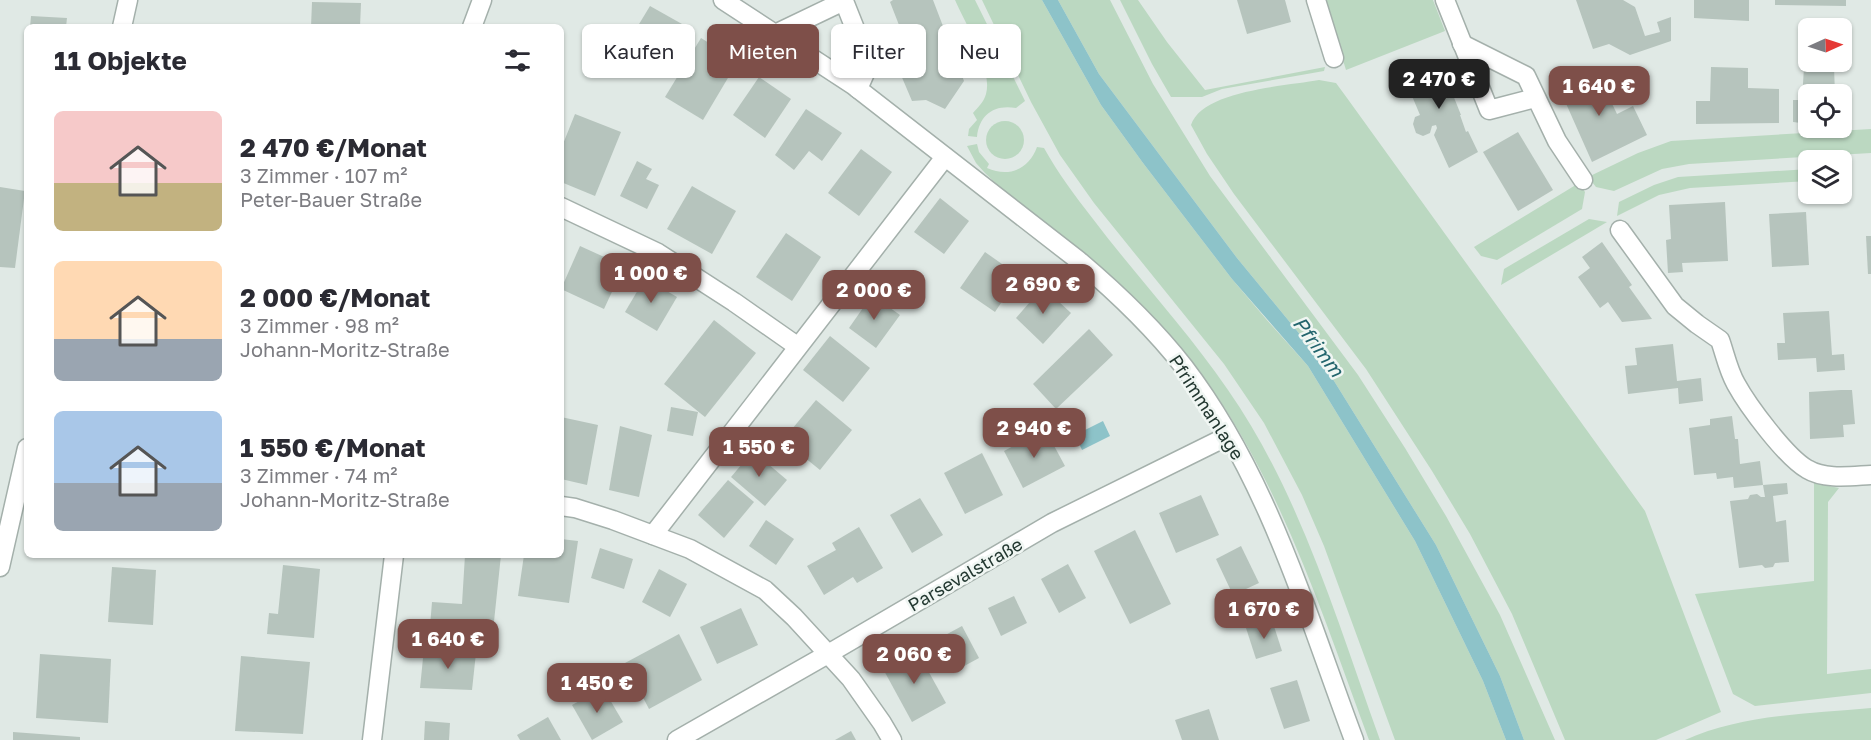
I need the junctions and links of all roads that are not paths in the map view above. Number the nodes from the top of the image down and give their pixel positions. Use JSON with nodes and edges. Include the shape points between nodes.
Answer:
{"nodes":[{"id":1,"x":129,"y":0,"type":"edge"},
{"id":2,"x":482,"y":0,"type":"edge"},
{"id":3,"x":723,"y":0,"type":"edge"},
{"id":4,"x":1316,"y":0,"type":"edge"},
{"id":5,"x":1445,"y":0,"type":"edge"},
{"id":6,"x":123,"y":24,"type":"edge"},
{"id":7,"x":473,"y":24,"type":"edge"},
{"id":8,"x":760,"y":24,"type":"edge"},
{"id":9,"x":796,"y":24,"type":"edge"},
{"id":10,"x":1462,"y":44,"type":"junction"},
{"id":11,"x":1334,"y":58,"type":"dead end"},
{"id":12,"x":819,"y":63,"type":"edge"},
{"id":13,"x":858,"y":89,"type":"junction"},
{"id":14,"x":1535,"y":98,"type":"junction"},
{"id":15,"x":945,"y":157,"type":"junction"},
{"id":16,"x":1583,"y":180,"type":"dead end"},
{"id":17,"x":564,"y":208,"type":"edge"},
{"id":18,"x":1620,"y":230,"type":"dead end"},
{"id":19,"x":797,"y":346,"type":"junction"},
{"id":20,"x":1228,"y":436,"type":"junction"},
{"id":21,"x":24,"y":461,"type":"edge"},
{"id":22,"x":1871,"y":476,"type":"edge"},
{"id":23,"x":564,"y":506,"type":"edge"},
{"id":24,"x":653,"y":535,"type":"junction"},
{"id":25,"x":394,"y":558,"type":"edge"},
{"id":26,"x":0,"y":567,"type":"edge"},
{"id":27,"x":828,"y":654,"type":"junction"},
{"id":28,"x":1351,"y":739,"type":"edge"},
{"id":29,"x":372,"y":740,"type":"edge"},
{"id":30,"x":677,"y":740,"type":"edge"},
{"id":31,"x":892,"y":740,"type":"edge"}],
"edges":[{"from":1,"to":6,"type":"street"},
{"from":2,"to":7,"type":"street"},
{"from":3,"to":8,"type":"street","name":"Pfrimmanlage"},
{"from":4,"to":11,"type":"street"},
{"from":5,"to":10,"type":"street"},
{"from":9,"to":13,"type":"street","via":[[844,1],[869,64]]},
{"from":10,"to":14,"type":"street","via":[[1526,76]]},
{"from":10,"to":14,"type":"street","via":[[1489,110]]},
{"from":12,"to":13,"type":"street","name":"Pfrimmanlage"},
{"from":13,"to":15,"type":"street","name":"Pfrimmanlage"},
{"from":14,"to":16,"type":"street"},
{"from":15,"to":19,"type":"street"},
{"from":15,"to":20,"type":"street","name":"Pfrimmanlage","via":[[1078,260],[1134,310],[1184,367]]},
{"from":17,"to":19,"type":"street","via":[[658,253]]},
{"from":18,"to":22,"type":"street","via":[[1675,306],[1720,340],[1736,384],[1794,459],[1824,476]]},
{"from":19,"to":24,"type":"street"},
{"from":20,"to":27,"type":"street","name":"Parsevalstraße","via":[[1052,523]]},
{"from":20,"to":28,"type":"street","name":"Pfrimmanlage","via":[[1283,546]]},
{"from":21,"to":26,"type":"street"},
{"from":23,"to":24,"type":"street"},
{"from":24,"to":27,"type":"street","via":[[690,549],[765,590]]},
{"from":25,"to":29,"type":"street"},
{"from":27,"to":30,"type":"street","name":"Parsevalstraße"},
{"from":27,"to":31,"type":"street","via":[[851,678]]}]}
